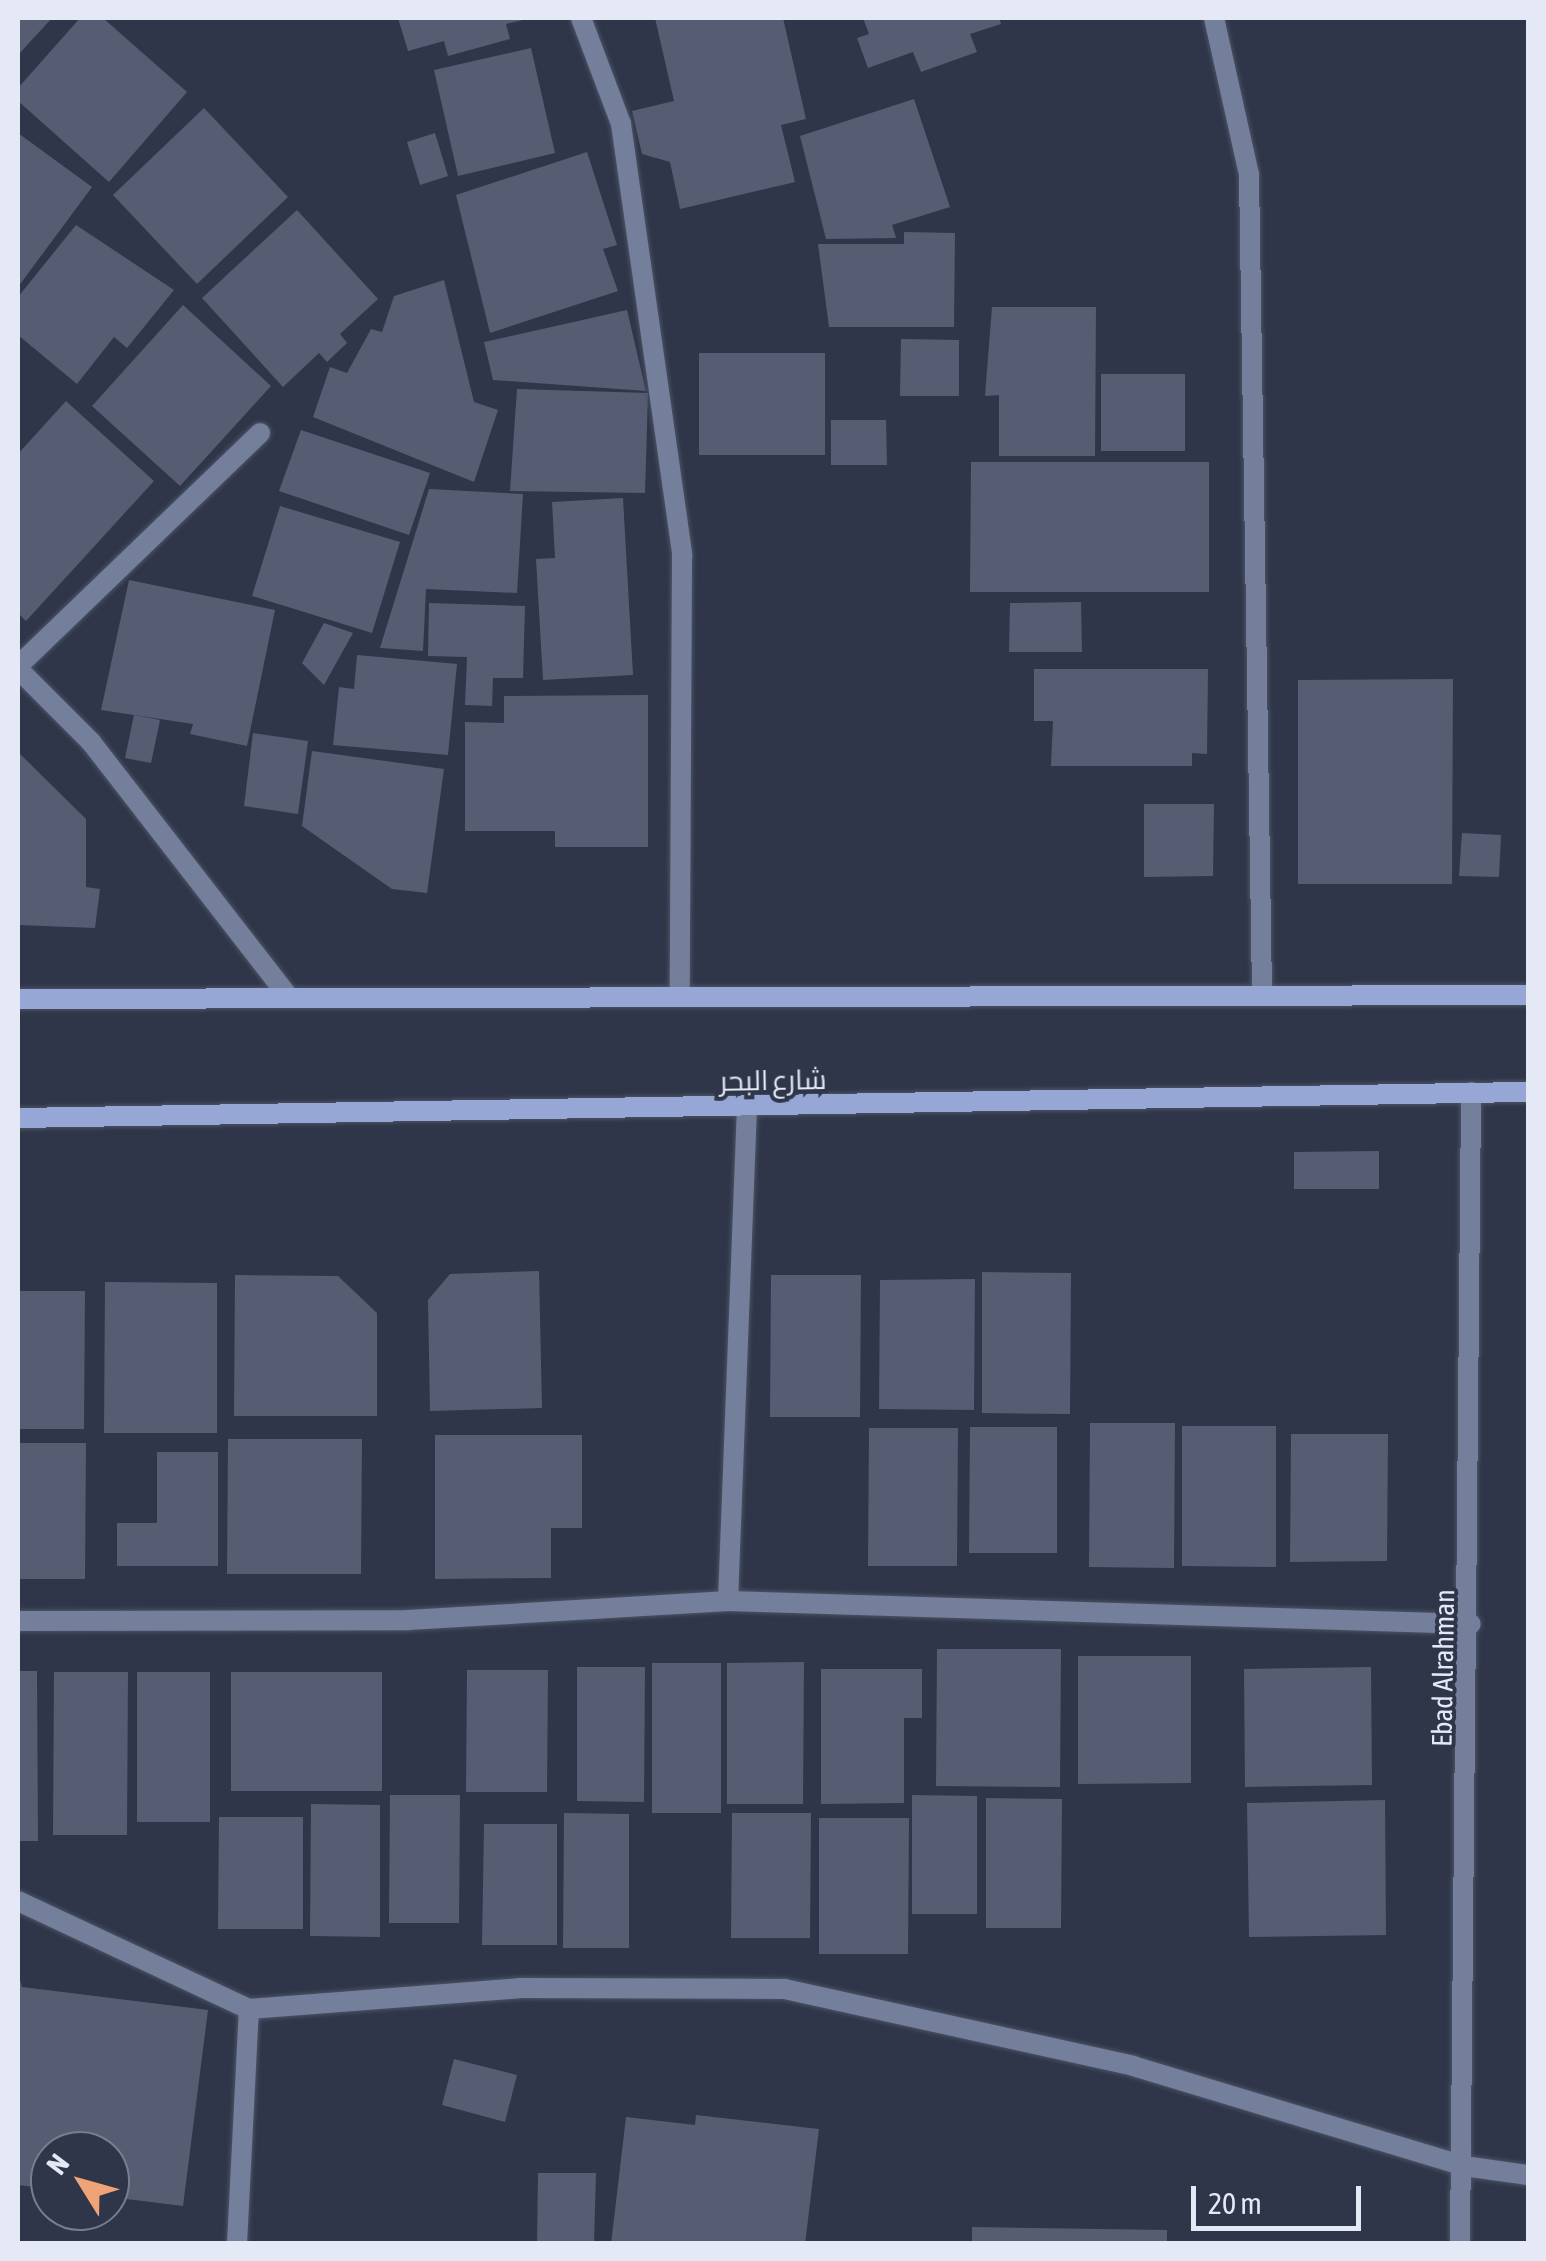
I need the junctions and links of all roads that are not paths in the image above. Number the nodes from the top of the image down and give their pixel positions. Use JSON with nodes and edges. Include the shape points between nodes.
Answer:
{"nodes":[{"id":1,"x":581,"y":18,"type":"edge"},
{"id":2,"x":1214,"y":18,"type":"edge"},
{"id":3,"x":260,"y":433,"type":"dead end"},
{"id":4,"x":18,"y":667,"type":"edge"},
{"id":5,"x":1262,"y":995,"type":"junction"},
{"id":6,"x":1528,"y":995,"type":"edge"},
{"id":7,"x":288,"y":996,"type":"junction"},
{"id":8,"x":680,"y":996,"type":"junction"},
{"id":9,"x":18,"y":999,"type":"edge"},
{"id":10,"x":1470,"y":1092,"type":"junction"},
{"id":11,"x":1528,"y":1092,"type":"edge"},
{"id":12,"x":747,"y":1108,"type":"junction"},
{"id":13,"x":18,"y":1118,"type":"edge"},
{"id":14,"x":728,"y":1601,"type":"junction"},
{"id":15,"x":18,"y":1622,"type":"edge"},
{"id":16,"x":1472,"y":1624,"type":"junction"},
{"id":17,"x":18,"y":1902,"type":"edge"},
{"id":18,"x":249,"y":2009,"type":"junction"},
{"id":19,"x":1464,"y":2166,"type":"junction"},
{"id":20,"x":1528,"y":2175,"type":"edge"},
{"id":21,"x":237,"y":2244,"type":"edge"},
{"id":22,"x":1460,"y":2244,"type":"edge"}],
"edges":[{"from":1,"to":8,"type":"street","via":[[621,124],[682,555]]},
{"from":2,"to":5,"type":"street","via":[[1249,174]]},
{"from":3,"to":4,"type":"street"},
{"from":4,"to":7,"type":"street","via":[[91,742]]},
{"from":5,"to":6,"type":"main road"},
{"from":5,"to":8,"type":"main road"},
{"from":7,"to":8,"type":"main road"},
{"from":7,"to":9,"type":"main road"},
{"from":10,"to":11,"type":"main road","name":"شارع البحر"},
{"from":10,"to":12,"type":"main road","name":"شارع البحر"},
{"from":10,"to":16,"type":"street","name":"Ebad Alrahman"},
{"from":12,"to":13,"type":"main road","name":"شارع البحر"},
{"from":12,"to":14,"type":"street"},
{"from":14,"to":15,"type":"street","via":[[408,1620]]},
{"from":14,"to":16,"type":"street"},
{"from":16,"to":19,"type":"street","name":"Ebad Alrahman"},
{"from":17,"to":18,"type":"street"},
{"from":18,"to":19,"type":"street","via":[[519,1988],[784,1989],[1133,2066]]},
{"from":18,"to":21,"type":"street"},
{"from":19,"to":20,"type":"street"},
{"from":19,"to":22,"type":"street","name":"Ebad Alrahman"}]}
